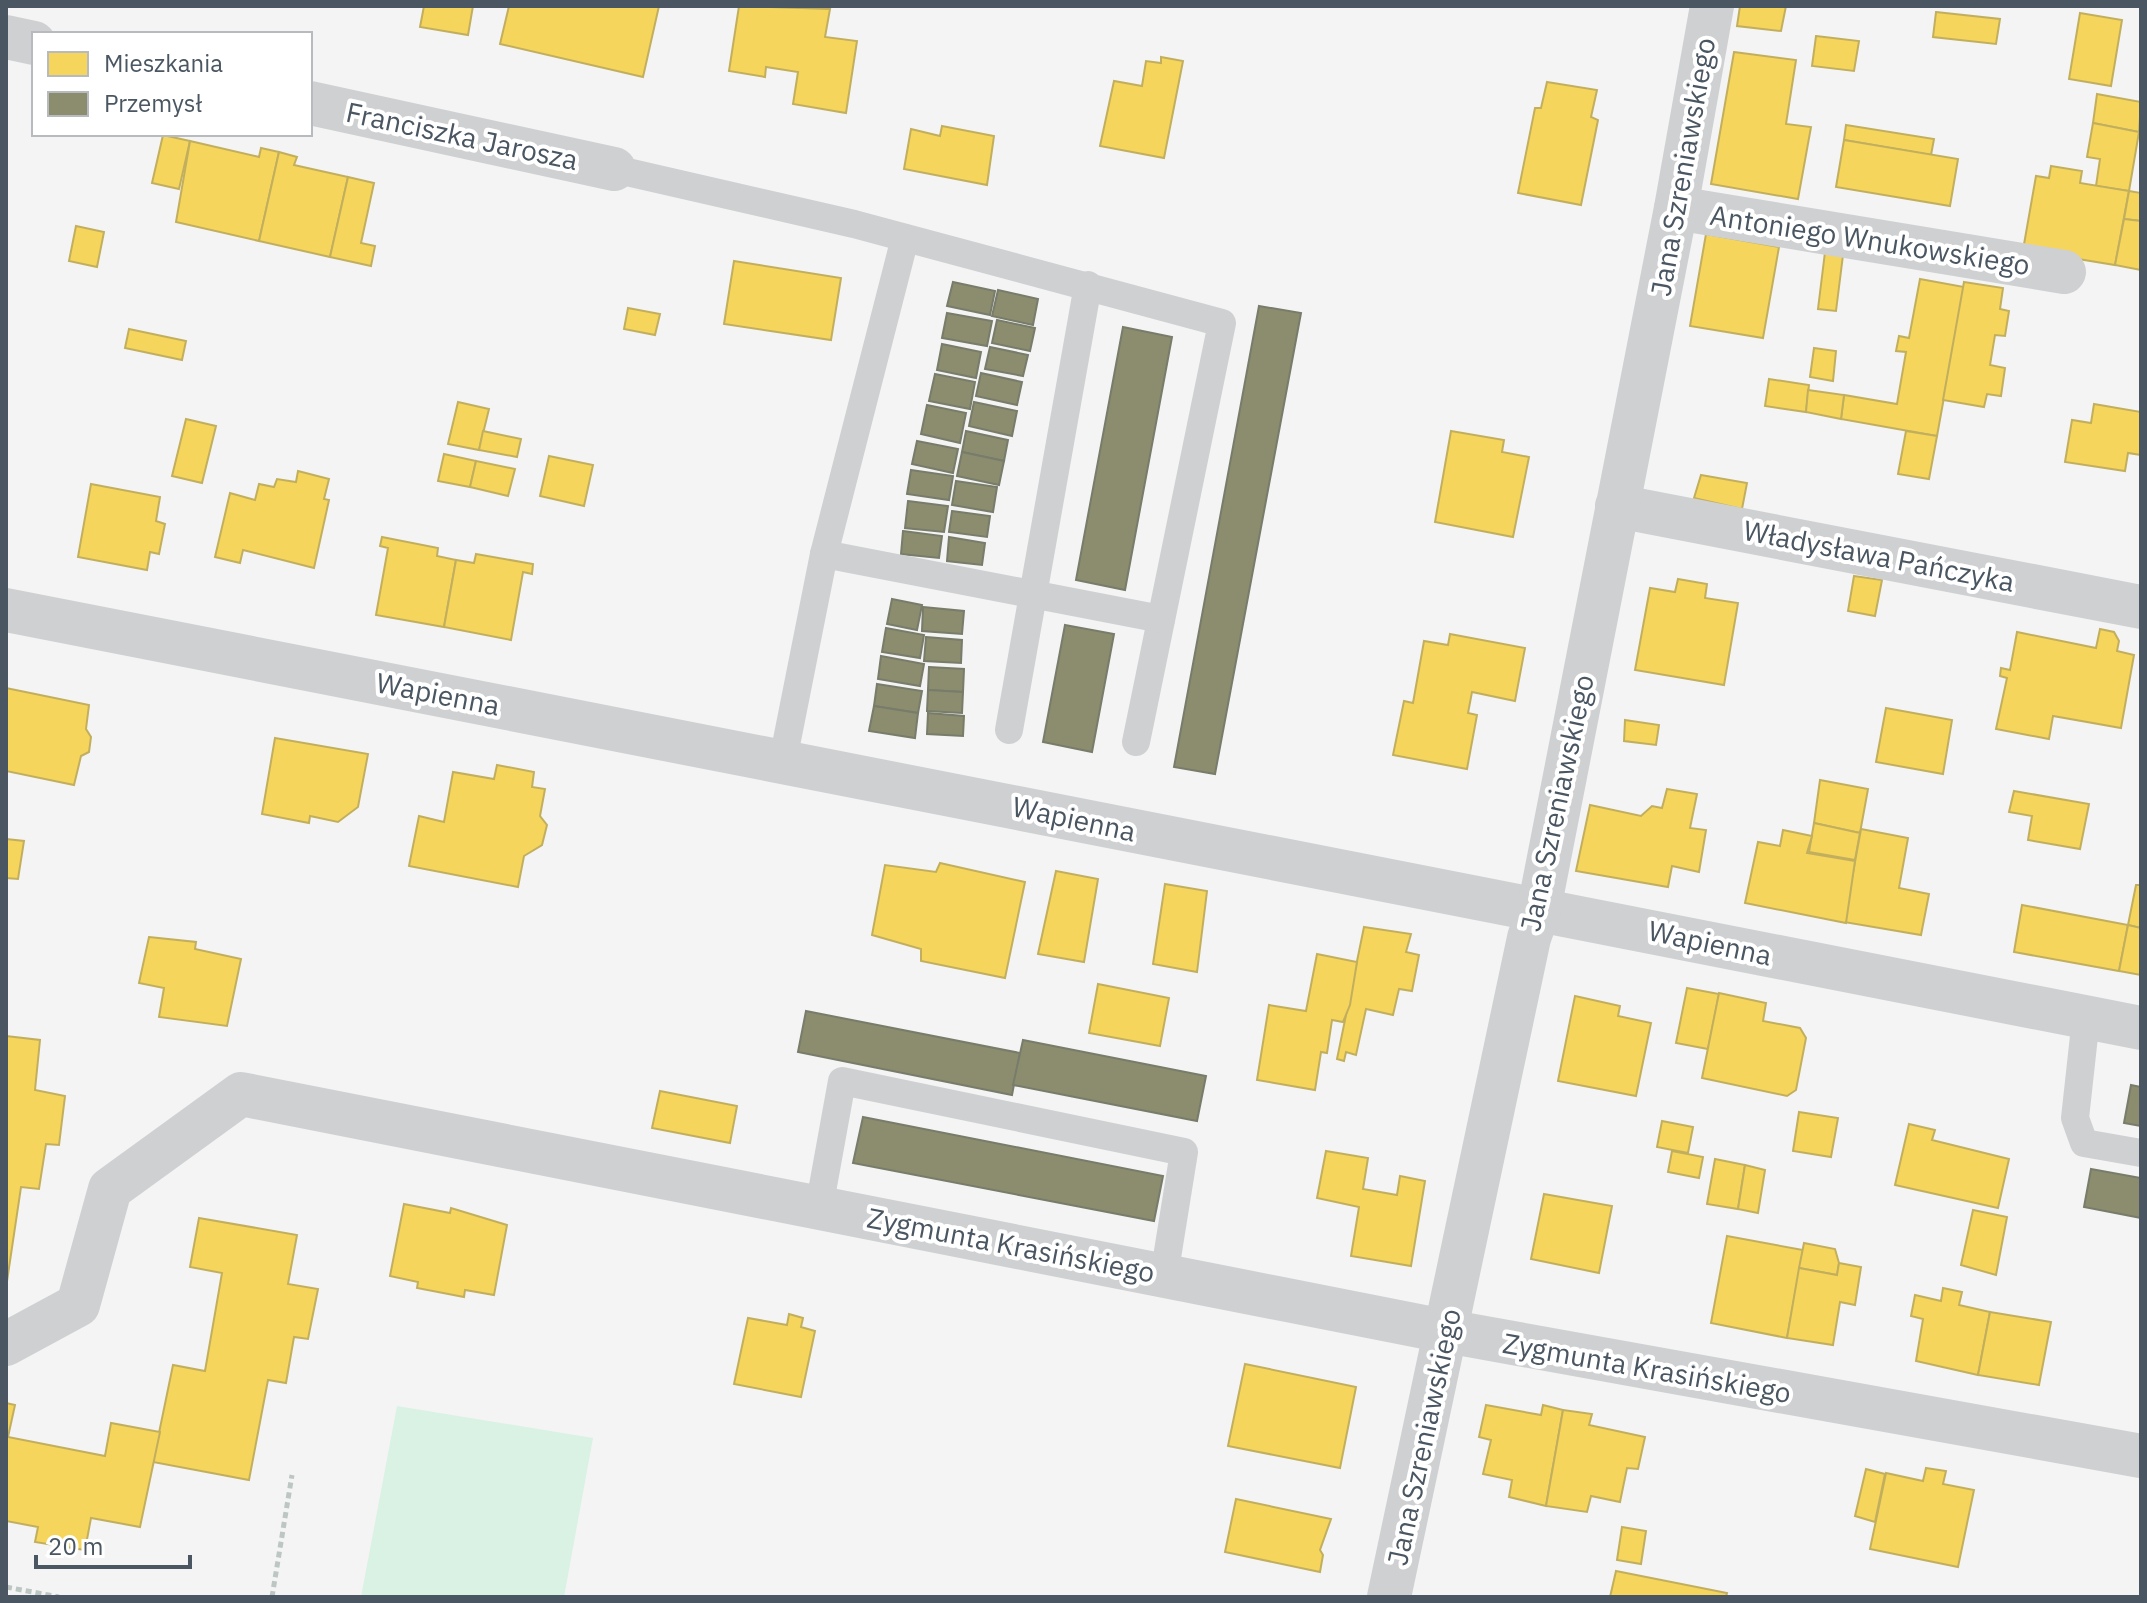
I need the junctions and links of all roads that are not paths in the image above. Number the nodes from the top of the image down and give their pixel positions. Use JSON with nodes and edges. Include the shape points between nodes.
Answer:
{"nodes":[{"id":1,"x":1712,"y":6,"type":"edge"},
{"id":2,"x":6,"y":37,"type":"edge"},
{"id":3,"x":32,"y":43,"type":"edge"},
{"id":4,"x":312,"y":103,"type":"edge"},
{"id":5,"x":614,"y":169,"type":"joint"},
{"id":6,"x":1676,"y":208,"type":"junction"},
{"id":7,"x":905,"y":238,"type":"junction"},
{"id":8,"x":2064,"y":272,"type":"dead end"},
{"id":9,"x":1088,"y":285,"type":"junction"},
{"id":10,"x":1617,"y":506,"type":"junction"},
{"id":11,"x":824,"y":554,"type":"junction"},
{"id":12,"x":1033,"y":593,"type":"junction"},
{"id":13,"x":2141,"y":607,"type":"edge"},
{"id":14,"x":6,"y":610,"type":"edge"},
{"id":15,"x":1161,"y":619,"type":"junction"},
{"id":16,"x":1009,"y":730,"type":"dead end"},
{"id":17,"x":1136,"y":742,"type":"dead end"},
{"id":18,"x":783,"y":760,"type":"junction"},
{"id":19,"x":1539,"y":909,"type":"junction"},
{"id":20,"x":2086,"y":1018,"type":"junction"},
{"id":21,"x":2141,"y":1028,"type":"edge"},
{"id":22,"x":2141,"y":1153,"type":"edge"},
{"id":23,"x":819,"y":1208,"type":"junction"},
{"id":24,"x":1164,"y":1276,"type":"junction"},
{"id":25,"x":1446,"y":1332,"type":"junction"},
{"id":26,"x":6,"y":1344,"type":"edge"},
{"id":27,"x":2141,"y":1456,"type":"edge"},
{"id":28,"x":1389,"y":1597,"type":"edge"}],
"edges":[{"from":1,"to":6,"type":"street","name":"Jana Szreniawskiego"},
{"from":2,"to":3,"type":"street"},
{"from":4,"to":5,"type":"street","name":"Franciszka Jarosza"},
{"from":5,"to":7,"type":"lane"},
{"from":6,"to":8,"type":"street","name":"Antoniego Wnukowskiego"},
{"from":6,"to":10,"type":"street","name":"Jana Szreniawskiego"},
{"from":7,"to":9,"type":"lane"},
{"from":7,"to":11,"type":"lane"},
{"from":9,"to":12,"type":"lane"},
{"from":9,"to":15,"type":"lane","via":[[1222,323]]},
{"from":10,"to":13,"type":"street","name":"Władysława Pańczyka"},
{"from":10,"to":19,"type":"street","name":"Jana Szreniawskiego"},
{"from":11,"to":12,"type":"lane"},
{"from":11,"to":18,"type":"lane"},
{"from":12,"to":15,"type":"lane"},
{"from":12,"to":16,"type":"lane"},
{"from":14,"to":18,"type":"street","name":"Wapienna"},
{"from":15,"to":17,"type":"lane"},
{"from":18,"to":19,"type":"street","name":"Wapienna"},
{"from":19,"to":20,"type":"street","name":"Wapienna"},
{"from":19,"to":25,"type":"street","name":"Jana Szreniawskiego"},
{"from":20,"to":21,"type":"street","name":"Wapienna"},
{"from":20,"to":22,"type":"lane","via":[[2075,1118],[2084,1143]]},
{"from":23,"to":24,"type":"street","name":"Zygmunta Krasińskiego"},
{"from":23,"to":24,"type":"lane","via":[[842,1081],[1184,1152]]},
{"from":23,"to":26,"type":"street","name":"Zygmunta Krasińskiego","via":[[241,1094],[110,1189],[78,1305]]},
{"from":24,"to":25,"type":"street","name":"Zygmunta Krasińskiego"},
{"from":25,"to":27,"type":"street","name":"Zygmunta Krasińskiego"},
{"from":25,"to":28,"type":"street","name":"Jana Szreniawskiego"}]}
